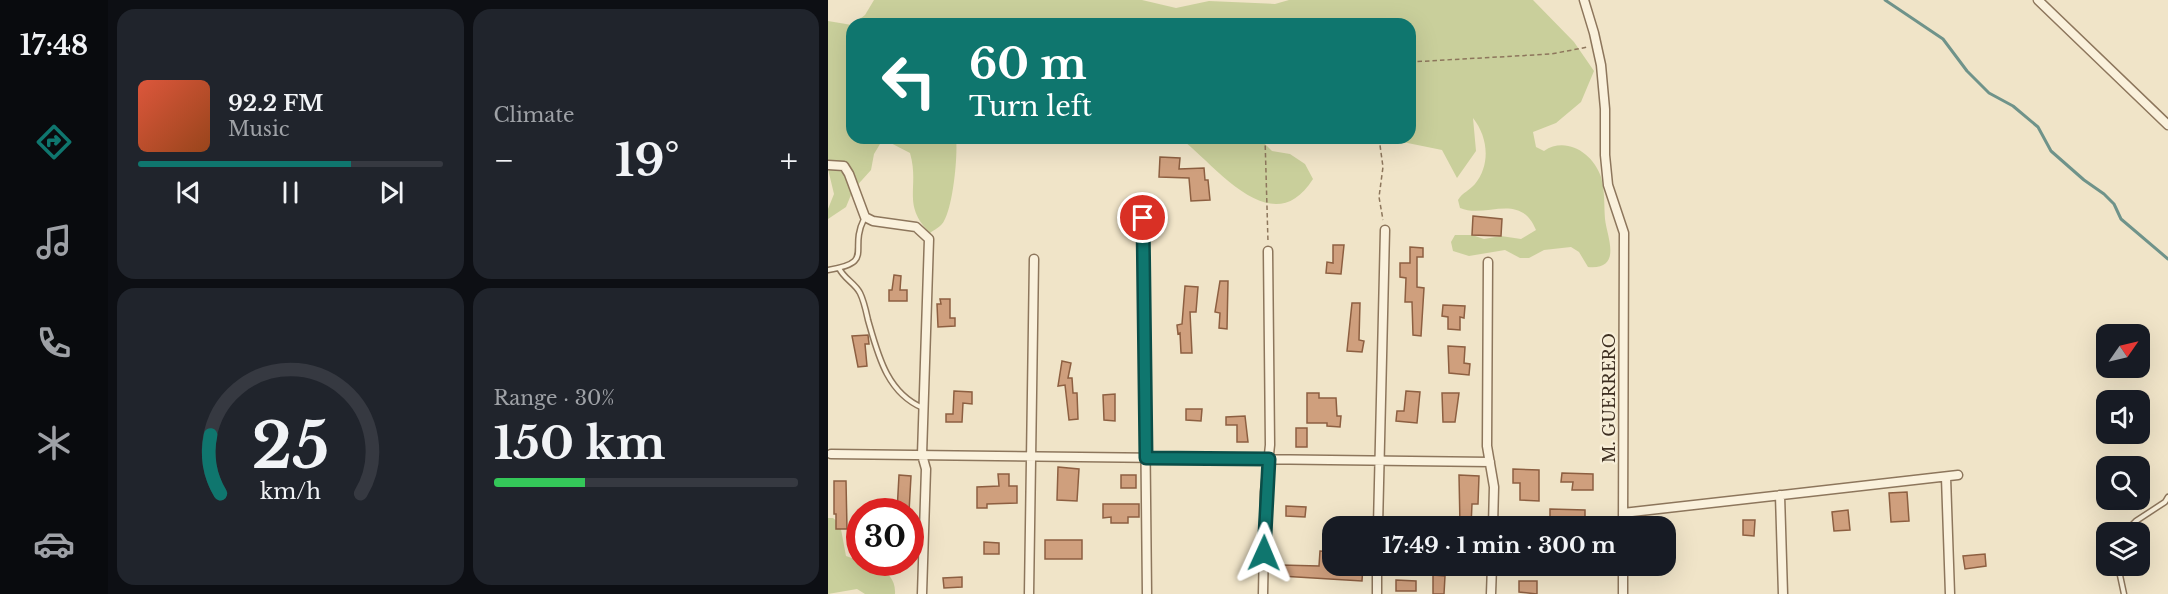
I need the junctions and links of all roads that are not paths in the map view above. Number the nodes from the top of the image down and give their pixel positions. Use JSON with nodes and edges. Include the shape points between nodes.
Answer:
{"nodes":[{"id":1,"x":1584,"y":0,"type":"edge"},
{"id":2,"x":2038,"y":0,"type":"edge"},
{"id":3,"x":2168,"y":124,"type":"edge"},
{"id":4,"x":828,"y":165,"type":"edge"},
{"id":5,"x":865,"y":217,"type":"junction"},
{"id":6,"x":1143,"y":218,"type":"dead end"},
{"id":7,"x":1385,"y":230,"type":"road end"},
{"id":8,"x":1268,"y":251,"type":"road end"},
{"id":9,"x":1034,"y":259,"type":"dead end"},
{"id":10,"x":1488,"y":262,"type":"dead end"},
{"id":11,"x":839,"y":268,"type":"junction"},
{"id":12,"x":828,"y":270,"type":"edge"},
{"id":13,"x":924,"y":409,"type":"junction"},
{"id":14,"x":831,"y":454,"type":"dead end"},
{"id":15,"x":922,"y":455,"type":"junction"},
{"id":16,"x":1031,"y":457,"type":"junction"},
{"id":17,"x":1146,"y":458,"type":"junction"},
{"id":18,"x":1269,"y":459,"type":"junction"},
{"id":19,"x":1378,"y":461,"type":"junction"},
{"id":20,"x":1490,"y":462,"type":"junction"},
{"id":21,"x":1958,"y":475,"type":"dead end"},
{"id":22,"x":1946,"y":477,"type":"junction"},
{"id":23,"x":1780,"y":495,"type":"junction"},
{"id":24,"x":2168,"y":497,"type":"edge"},
{"id":25,"x":1623,"y":513,"type":"joint"},
{"id":26,"x":1378,"y":516,"type":"edge"},
{"id":27,"x":1493,"y":516,"type":"edge"},
{"id":28,"x":2136,"y":522,"type":"edge"},
{"id":29,"x":1377,"y":576,"type":"edge"},
{"id":30,"x":1492,"y":576,"type":"edge"},
{"id":31,"x":1623,"y":576,"type":"edge"},
{"id":32,"x":2120,"y":576,"type":"edge"},
{"id":33,"x":922,"y":594,"type":"edge"},
{"id":34,"x":1029,"y":594,"type":"edge"},
{"id":35,"x":1147,"y":594,"type":"edge"},
{"id":36,"x":1263,"y":594,"type":"edge"},
{"id":37,"x":1377,"y":594,"type":"edge"},
{"id":38,"x":1491,"y":594,"type":"edge"},
{"id":39,"x":1623,"y":594,"type":"edge"},
{"id":40,"x":1783,"y":594,"type":"edge"},
{"id":41,"x":1950,"y":594,"type":"edge"},
{"id":42,"x":2124,"y":594,"type":"edge"}],
"edges":[{"from":1,"to":25,"type":"street","name":"M. GUERRERO","via":[[1596,44],[1605,109],[1608,185],[1624,233]]},
{"from":2,"to":3,"type":"street"},
{"from":4,"to":5,"type":"street","via":[[844,166]]},
{"from":5,"to":11,"type":"lane","via":[[860,228],[858,258],[850,266]]},
{"from":5,"to":13,"type":"street","via":[[916,226],[929,239]]},
{"from":6,"to":17,"type":"street"},
{"from":7,"to":19,"type":"street"},
{"from":8,"to":18,"type":"street"},
{"from":9,"to":16,"type":"street"},
{"from":10,"to":20,"type":"street"},
{"from":11,"to":12,"type":"lane"},
{"from":11,"to":13,"type":"lane","via":[[860,292],[886,374],[898,392]]},
{"from":13,"to":15,"type":"street"},
{"from":14,"to":15,"type":"street"},
{"from":15,"to":16,"type":"street"},
{"from":15,"to":33,"type":"street","via":[[926,469]]},
{"from":16,"to":17,"type":"street"},
{"from":16,"to":34,"type":"street"},
{"from":17,"to":18,"type":"street"},
{"from":17,"to":35,"type":"street"},
{"from":18,"to":19,"type":"street"},
{"from":18,"to":36,"type":"street"},
{"from":19,"to":20,"type":"street"},
{"from":19,"to":26,"type":"street"},
{"from":20,"to":27,"type":"street"},
{"from":21,"to":22,"type":"street"},
{"from":22,"to":23,"type":"street"},
{"from":22,"to":41,"type":"street"},
{"from":23,"to":25,"type":"street"},
{"from":23,"to":40,"type":"street"},
{"from":24,"to":28,"type":"lane"},
{"from":29,"to":37,"type":"street"},
{"from":30,"to":38,"type":"street"},
{"from":31,"to":39,"type":"street"},
{"from":32,"to":42,"type":"lane"}]}
